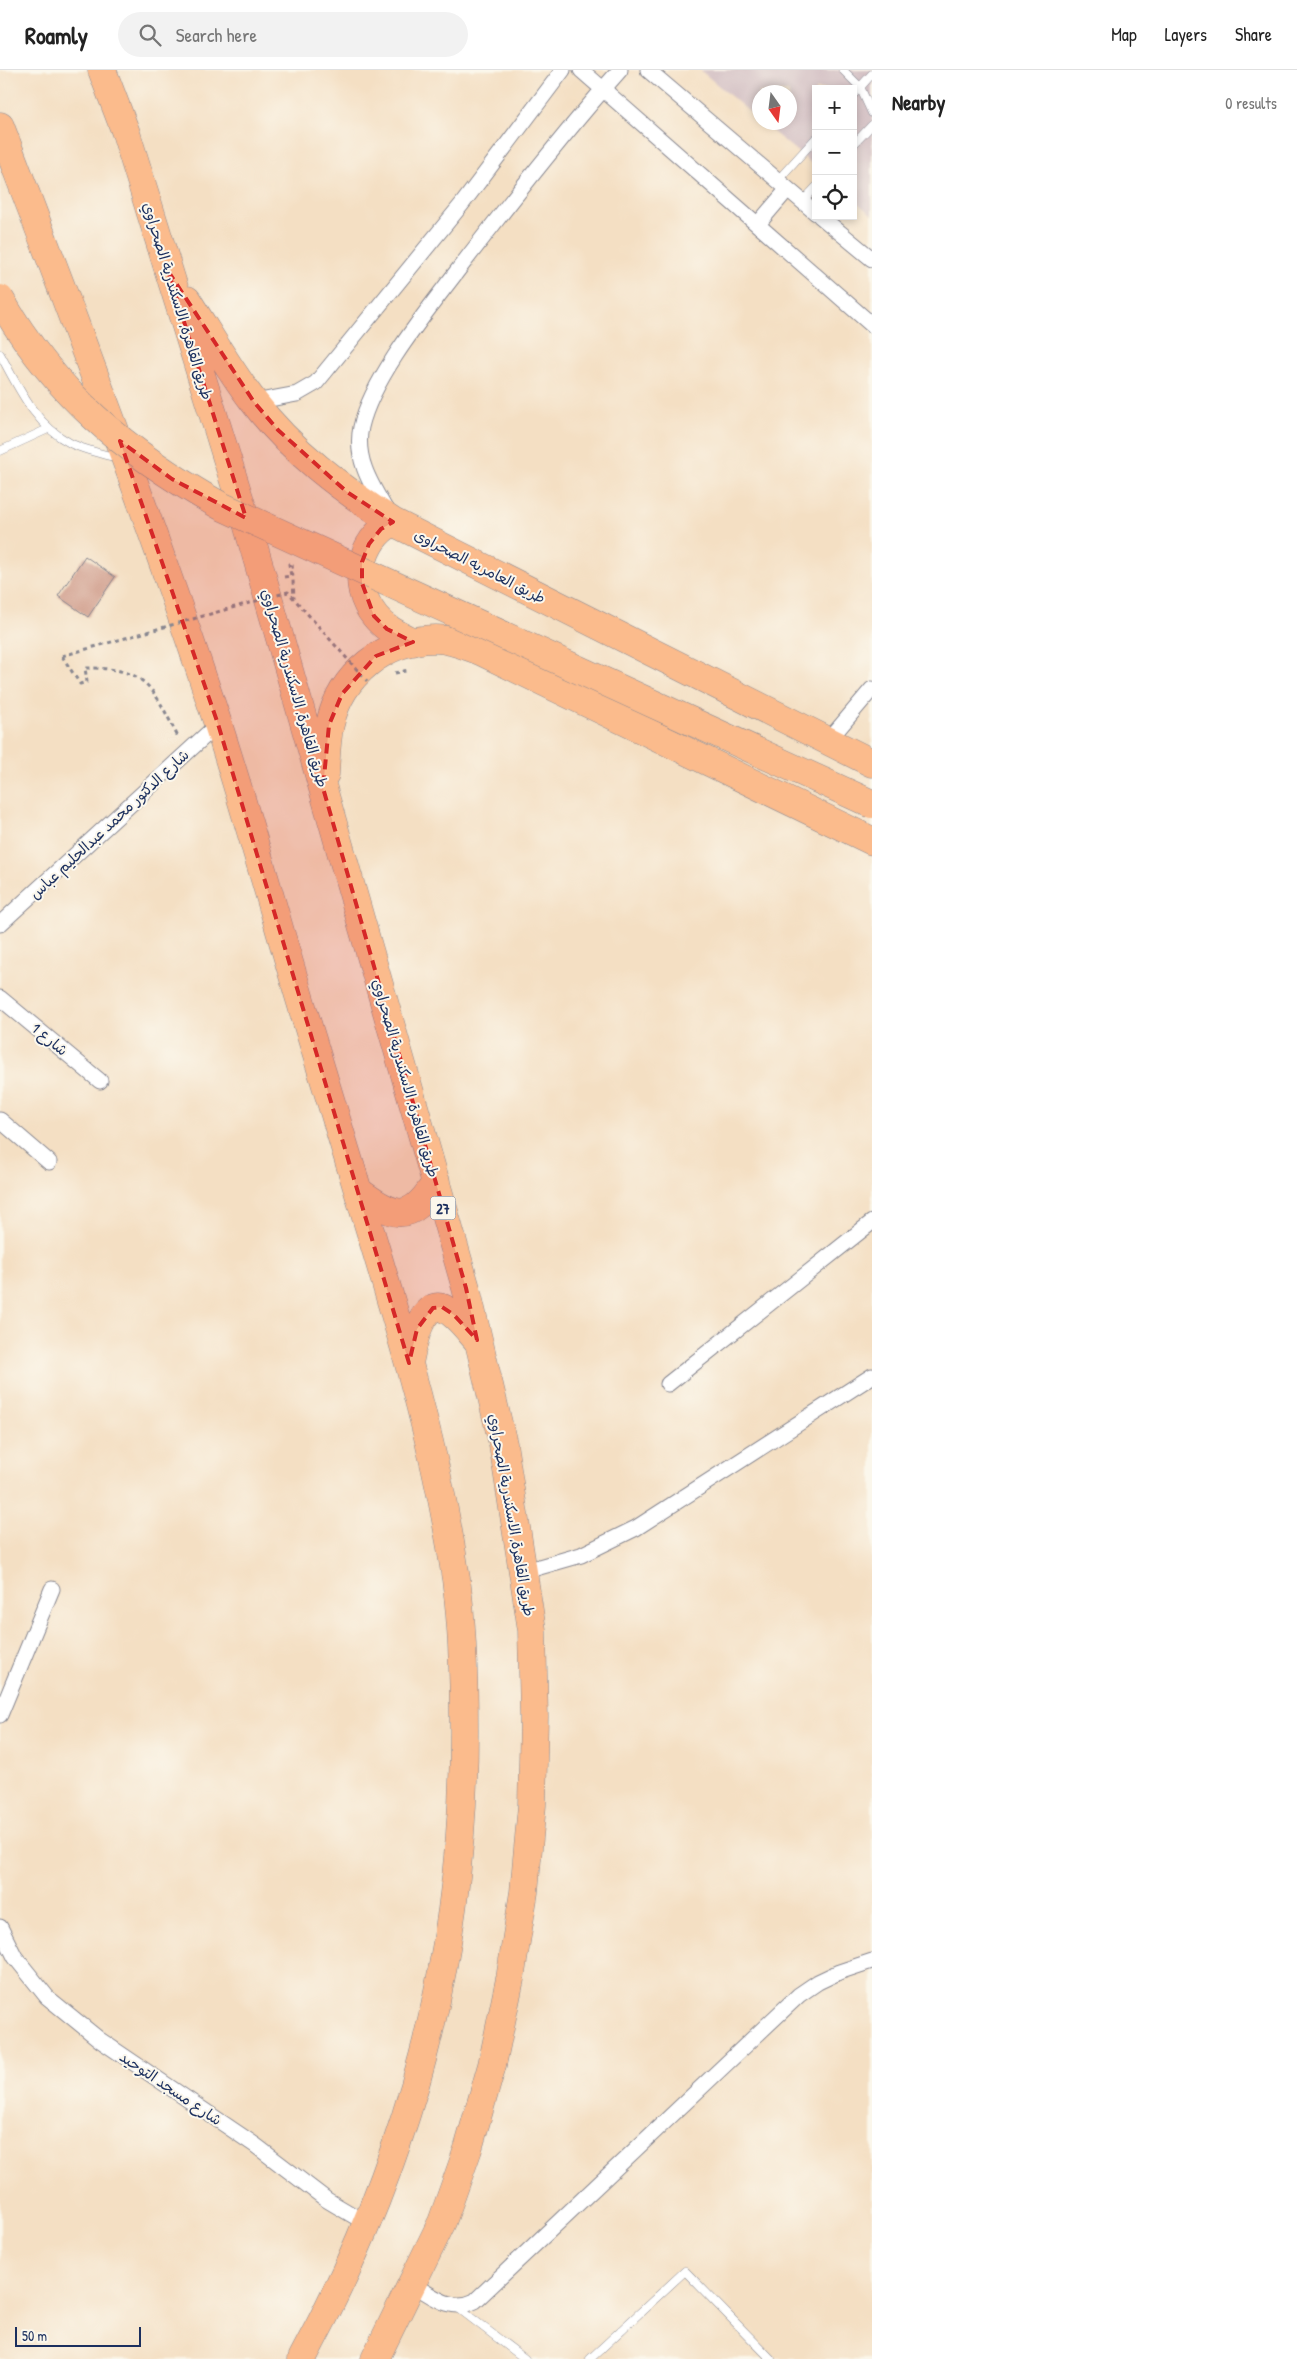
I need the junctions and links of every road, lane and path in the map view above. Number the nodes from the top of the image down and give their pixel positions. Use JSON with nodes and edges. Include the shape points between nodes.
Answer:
{"nodes":[{"id":1,"x":102,"y":70,"type":"edge"},
{"id":2,"x":563,"y":70,"type":"edge"},
{"id":3,"x":581,"y":70,"type":"edge"},
{"id":4,"x":620,"y":70,"type":"edge"},
{"id":5,"x":648,"y":70,"type":"edge"},
{"id":6,"x":843,"y":70,"type":"edge"},
{"id":7,"x":872,"y":74,"type":"edge"},
{"id":8,"x":860,"y":87,"type":"junction"},
{"id":9,"x":603,"y":89,"type":"junction"},
{"id":10,"x":857,"y":90,"type":"edge"},
{"id":11,"x":872,"y":113,"type":"edge"},
{"id":12,"x":872,"y":125,"type":"edge"},
{"id":13,"x":0,"y":126,"type":"edge"},
{"id":14,"x":857,"y":142,"type":"edge"},
{"id":15,"x":812,"y":144,"type":"edge"},
{"id":16,"x":782,"y":186,"type":"junction"},
{"id":17,"x":812,"y":191,"type":"edge"},
{"id":18,"x":802,"y":202,"type":"junction"},
{"id":19,"x":812,"y":209,"type":"edge"},
{"id":20,"x":825,"y":220,"type":"edge"},
{"id":21,"x":758,"y":224,"type":"junction"},
{"id":22,"x":872,"y":259,"type":"edge"},
{"id":23,"x":168,"y":271,"type":"junction"},
{"id":24,"x":0,"y":299,"type":"edge"},
{"id":25,"x":872,"y":325,"type":"edge"},
{"id":26,"x":0,"y":354,"type":"edge"},
{"id":27,"x":254,"y":402,"type":"junction"},
{"id":28,"x":48,"y":429,"type":"junction"},
{"id":29,"x":0,"y":451,"type":"edge"},
{"id":30,"x":128,"y":462,"type":"junction"},
{"id":31,"x":393,"y":522,"type":"junction"},
{"id":32,"x":290,"y":576,"type":"dead end"},
{"id":33,"x":294,"y":598,"type":"junction"},
{"id":34,"x":413,"y":642,"type":"junction"},
{"id":35,"x":367,"y":681,"type":"dead end"},
{"id":36,"x":872,"y":689,"type":"edge"},
{"id":37,"x":218,"y":724,"type":"junction"},
{"id":38,"x":828,"y":741,"type":"junction"},
{"id":39,"x":186,"y":753,"type":"junction"},
{"id":40,"x":872,"y":763,"type":"edge"},
{"id":41,"x":323,"y":788,"type":"junction"},
{"id":42,"x":872,"y":804,"type":"edge"},
{"id":43,"x":872,"y":841,"type":"edge"},
{"id":44,"x":0,"y":924,"type":"edge"},
{"id":45,"x":0,"y":998,"type":"edge"},
{"id":46,"x":100,"y":1081,"type":"dead end"},
{"id":47,"x":0,"y":1120,"type":"edge"},
{"id":48,"x":48,"y":1162,"type":"dead end"},
{"id":49,"x":436,"y":1182,"type":"junction"},
{"id":50,"x":358,"y":1191,"type":"junction"},
{"id":51,"x":872,"y":1222,"type":"edge"},
{"id":52,"x":477,"y":1340,"type":"junction"},
{"id":53,"x":410,"y":1363,"type":"junction"},
{"id":54,"x":872,"y":1376,"type":"edge"},
{"id":55,"x":668,"y":1384,"type":"dead end"},
{"id":56,"x":522,"y":1572,"type":"junction"},
{"id":57,"x":52,"y":1589,"type":"dead end"},
{"id":58,"x":0,"y":1715,"type":"edge"},
{"id":59,"x":0,"y":1927,"type":"edge"},
{"id":60,"x":872,"y":1961,"type":"edge"},
{"id":61,"x":369,"y":2220,"type":"junction"},
{"id":62,"x":412,"y":2284,"type":"junction"},
{"id":63,"x":457,"y":2307,"type":"junction"},
{"id":64,"x":378,"y":2358,"type":"edge"},
{"id":65,"x":302,"y":2359,"type":"edge"},
{"id":66,"x":525,"y":2359,"type":"edge"},
{"id":67,"x":590,"y":2359,"type":"edge"},
{"id":68,"x":771,"y":2359,"type":"edge"}],
"edges":[{"from":1,"to":23,"type":"highway","name":"طريق القاهرة, الاسكندرية الصحراوي","number":"27","via":[[126,133]]},
{"from":2,"to":27,"type":"street","via":[[462,204],[316,382],[297,394]]},
{"from":3,"to":9,"type":"street"},
{"from":4,"to":9,"type":"street"},
{"from":5,"to":16,"type":"street"},
{"from":6,"to":8,"type":"lane"},
{"from":7,"to":8,"type":"lane"},
{"from":8,"to":10,"type":"lane"},
{"from":8,"to":11,"type":"lane"},
{"from":9,"to":21,"type":"street"},
{"from":9,"to":31,"type":"street","via":[[519,190],[428,309],[381,380],[368,406],[361,429],[360,452],[366,475]]},
{"from":12,"to":14,"type":"lane"},
{"from":13,"to":30,"type":"highway","number":"27"},
{"from":15,"to":16,"type":"lane"},
{"from":16,"to":18,"type":"street"},
{"from":16,"to":21,"type":"street"},
{"from":17,"to":18,"type":"lane"},
{"from":18,"to":19,"type":"street"},
{"from":20,"to":22,"type":"street"},
{"from":21,"to":25,"type":"street"},
{"from":23,"to":27,"type":"highway","name":"طريق العامريه الصحراوى"},
{"from":23,"to":41,"type":"highway","name":"طريق القاهرة, الاسكندرية الصحراوي","number":"27","via":[[246,520]]},
{"from":24,"to":42,"type":"highway","bridge":true,"via":[[47,369],[85,410],[127,447],[172,479],[221,506]]},
{"from":26,"to":28,"type":"lane","via":[[31,409]]},
{"from":27,"to":31,"type":"highway","name":"طريق العامريه الصحراوى","via":[[293,445],[347,492]]},
{"from":28,"to":29,"type":"lane"},
{"from":28,"to":30,"type":"lane","via":[[71,443]]},
{"from":30,"to":37,"type":"highway","number":"27"},
{"from":31,"to":34,"type":"highway","via":[[381,529],[369,544],[362,562],[362,584],[374,616],[387,629]]},
{"from":31,"to":38,"type":"highway","name":"طريق العامريه الصحراوى"},
{"from":32,"to":33,"type":"path","via":[[289,564],[292,563]]},
{"from":33,"to":35,"type":"path","bridge":true},
{"from":33,"to":39,"type":"path","bridge":true,"via":[[288,592],[62,656],[80,684],[87,682],[85,668],[112,667],[130,672],[147,683],[159,699]]},
{"from":34,"to":41,"type":"highway","via":[[376,656],[356,674],[342,694],[329,725]]},
{"from":34,"to":43,"type":"highway","via":[[451,640],[480,651]]},
{"from":36,"to":38,"type":"street"},
{"from":37,"to":39,"type":"street","name":"شارع الدكتور محمد عبدالحليم عباس"},
{"from":37,"to":50,"type":"highway","number":"27"},
{"from":38,"to":40,"type":"highway","name":"طريق العامريه الصحراوى"},
{"from":39,"to":44,"type":"street","name":"شارع الدكتور محمد عبدالحليم عباس"},
{"from":41,"to":49,"type":"highway","name":"طريق القاهرة, الاسكندرية الصحراوي","number":"27"},
{"from":45,"to":46,"type":"street","name":"شارع 1"},
{"from":47,"to":48,"type":"street"},
{"from":49,"to":50,"type":"highway","number":"27","via":[[424,1201],[412,1209],[397,1212],[383,1209]]},
{"from":49,"to":52,"type":"highway","name":"طريق القاهرة, الاسكندرية الصحراوي","number":"27"},
{"from":50,"to":53,"type":"highway","number":"27"},
{"from":51,"to":55,"type":"street"},
{"from":52,"to":53,"type":"highway","number":"27","via":[[454,1315],[442,1308],[433,1308],[416,1329]]},
{"from":52,"to":56,"type":"highway","name":"طريق القاهرة, الاسكندرية الصحراوي","number":"27","via":[[503,1444]]},
{"from":53,"to":61,"type":"highway","number":"27","via":[[457,1583],[464,1681],[464,1780],[456,1878],[440,1986],[414,2092]]},
{"from":54,"to":56,"type":"street","via":[[636,1528],[581,1555]]},
{"from":56,"to":62,"type":"highway","name":"طريق القاهرة, الاسكندرية الصحراوي","number":"27","via":[[532,1630],[534,1718],[532,1805],[524,1892],[492,2065],[468,2150],[442,2222]]},
{"from":57,"to":58,"type":"street"},
{"from":59,"to":61,"type":"street","name":"شارع مسجد التوحيد","via":[[15,1957],[47,1997],[100,2040],[255,2145],[327,2200],[354,2216]]},
{"from":60,"to":63,"type":"street","via":[[825,1979],[799,1995],[482,2295],[467,2306]]},
{"from":61,"to":65,"type":"highway","number":"27","via":[[336,2295]]},
{"from":62,"to":63,"type":"street"},
{"from":62,"to":64,"type":"highway","name":"طريق القاهرة, الاسكندرية الصحراوي","number":"27"},
{"from":63,"to":66,"type":"lane"},
{"from":67,"to":68,"type":"lane","via":[[685,2271]]}]}
